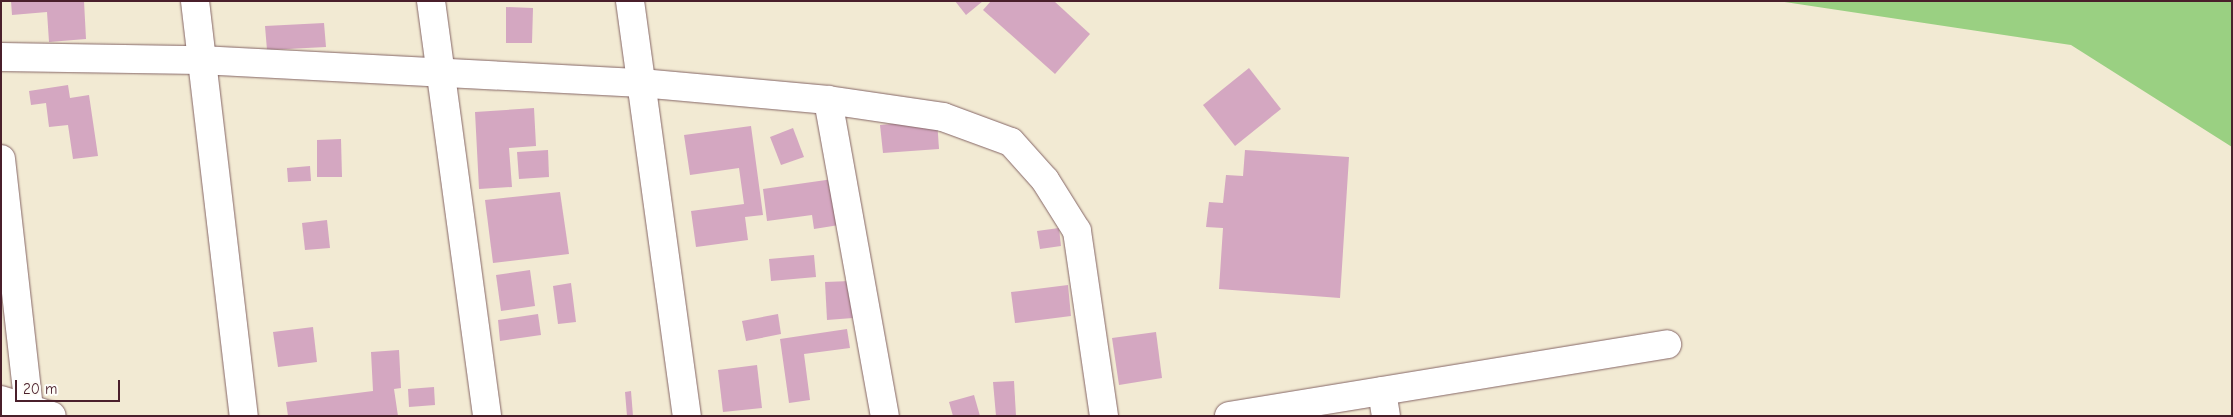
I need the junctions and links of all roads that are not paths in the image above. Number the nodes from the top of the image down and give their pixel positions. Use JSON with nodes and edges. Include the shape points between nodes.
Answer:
{"nodes":[{"id":1,"x":195,"y":1,"type":"edge"},
{"id":2,"x":431,"y":1,"type":"edge"},
{"id":3,"x":630,"y":1,"type":"edge"},
{"id":4,"x":1,"y":56,"type":"edge"},
{"id":5,"x":200,"y":60,"type":"junction"},
{"id":6,"x":441,"y":74,"type":"junction"},
{"id":7,"x":641,"y":83,"type":"junction"},
{"id":8,"x":828,"y":100,"type":"junction"},
{"id":9,"x":1,"y":159,"type":"edge"},
{"id":10,"x":1667,"y":344,"type":"dead end"},
{"id":11,"x":1,"y":400,"type":"edge"},
{"id":12,"x":1384,"y":403,"type":"edge"},
{"id":13,"x":37,"y":413,"type":"edge"},
{"id":14,"x":244,"y":416,"type":"edge"},
{"id":15,"x":487,"y":416,"type":"edge"},
{"id":16,"x":687,"y":416,"type":"edge"},
{"id":17,"x":885,"y":416,"type":"edge"},
{"id":18,"x":1104,"y":416,"type":"edge"},
{"id":19,"x":1229,"y":416,"type":"edge"}],
"edges":[{"from":1,"to":5,"type":"street"},
{"from":2,"to":6,"type":"street"},
{"from":3,"to":7,"type":"street"},
{"from":4,"to":5,"type":"street"},
{"from":5,"to":6,"type":"street"},
{"from":5,"to":14,"type":"street"},
{"from":6,"to":7,"type":"street"},
{"from":6,"to":15,"type":"street"},
{"from":7,"to":8,"type":"street"},
{"from":7,"to":16,"type":"street"},
{"from":8,"to":17,"type":"street"},
{"from":8,"to":18,"type":"street","via":[[943,117],[1011,142],[1045,180],[1076,231]]},
{"from":9,"to":13,"type":"street"},
{"from":10,"to":12,"type":"street"},
{"from":11,"to":13,"type":"street"},
{"from":12,"to":19,"type":"street"}]}
